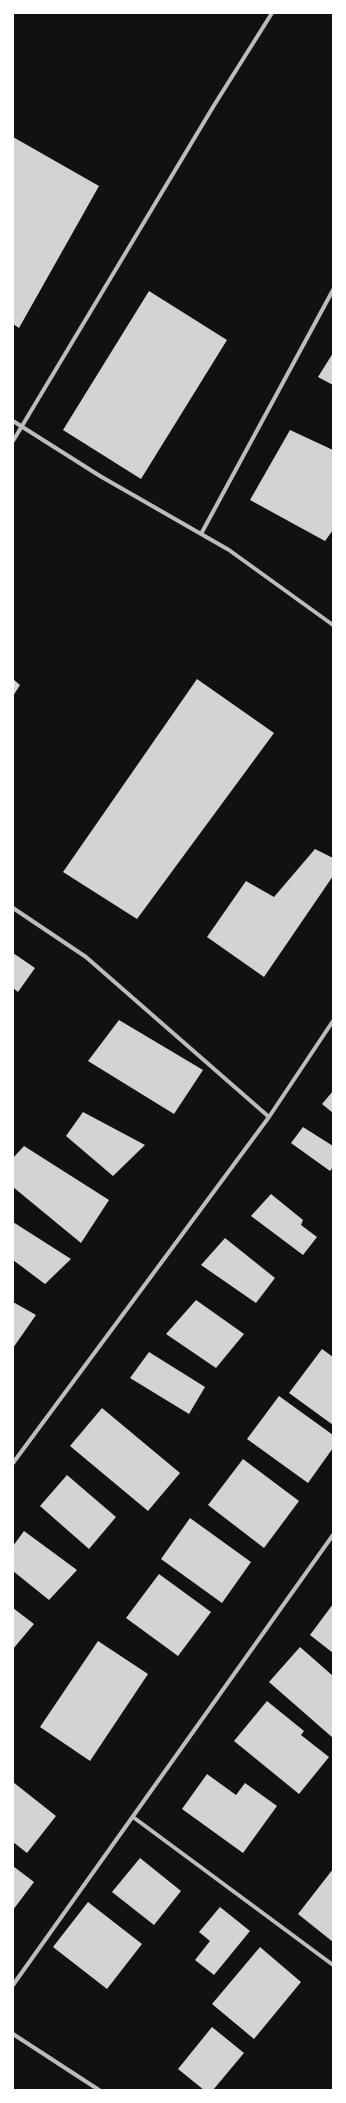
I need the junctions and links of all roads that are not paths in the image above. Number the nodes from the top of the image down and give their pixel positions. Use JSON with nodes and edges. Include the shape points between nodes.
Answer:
{"nodes":[{"id":1,"x":272,"y":13,"type":"edge"},
{"id":2,"x":333,"y":290,"type":"edge"},
{"id":3,"x":13,"y":421,"type":"edge"},
{"id":4,"x":22,"y":426,"type":"junction"},
{"id":5,"x":13,"y":441,"type":"edge"},
{"id":6,"x":201,"y":534,"type":"junction"},
{"id":7,"x":333,"y":625,"type":"edge"},
{"id":8,"x":13,"y":908,"type":"edge"},
{"id":9,"x":333,"y":1021,"type":"edge"},
{"id":10,"x":269,"y":1117,"type":"junction"},
{"id":11,"x":13,"y":1464,"type":"edge"},
{"id":12,"x":333,"y":1535,"type":"edge"},
{"id":13,"x":133,"y":1817,"type":"junction"},
{"id":14,"x":333,"y":1965,"type":"edge"},
{"id":15,"x":13,"y":1985,"type":"edge"},
{"id":16,"x":13,"y":2034,"type":"edge"},
{"id":17,"x":99,"y":2090,"type":"edge"}],
"edges":[{"from":1,"to":4,"type":"street"},
{"from":2,"to":6,"type":"street"},
{"from":3,"to":4,"type":"street"},
{"from":4,"to":5,"type":"street"},
{"from":4,"to":6,"type":"street","via":[[100,476]]},
{"from":6,"to":7,"type":"street","via":[[228,550]]},
{"from":8,"to":10,"type":"street","via":[[86,957]]},
{"from":9,"to":10,"type":"street"},
{"from":10,"to":11,"type":"street"},
{"from":12,"to":13,"type":"street"},
{"from":13,"to":14,"type":"street"},
{"from":13,"to":15,"type":"street"},
{"from":16,"to":17,"type":"street"}]}
